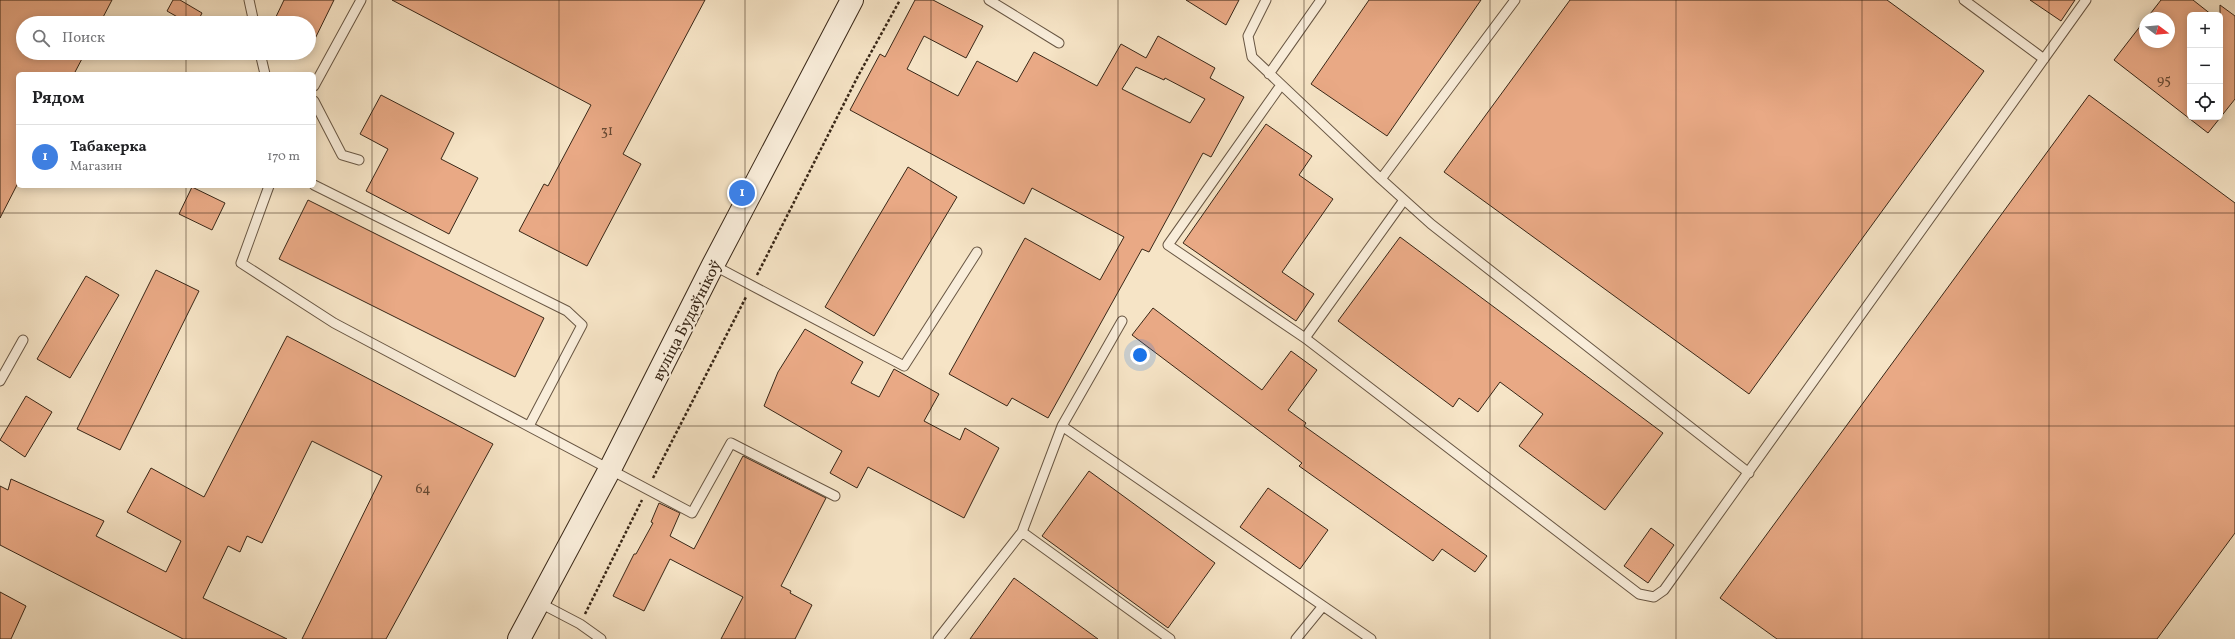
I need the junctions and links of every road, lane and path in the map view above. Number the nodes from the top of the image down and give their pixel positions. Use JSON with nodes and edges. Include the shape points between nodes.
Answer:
{"nodes":[{"id":1,"x":249,"y":0,"type":"edge"},
{"id":2,"x":361,"y":0,"type":"edge"},
{"id":3,"x":852,"y":0,"type":"edge"},
{"id":4,"x":900,"y":0,"type":"edge"},
{"id":5,"x":989,"y":0,"type":"edge"},
{"id":6,"x":1266,"y":0,"type":"edge"},
{"id":7,"x":1321,"y":0,"type":"edge"},
{"id":8,"x":1515,"y":0,"type":"edge"},
{"id":9,"x":1964,"y":0,"type":"edge"},
{"id":10,"x":2086,"y":0,"type":"edge"},
{"id":11,"x":252,"y":16,"type":"edge"},
{"id":12,"x":1059,"y":43,"type":"dead end"},
{"id":13,"x":2044,"y":59,"type":"junction"},
{"id":14,"x":262,"y":60,"type":"edge"},
{"id":15,"x":265,"y":72,"type":"edge"},
{"id":16,"x":1269,"y":74,"type":"junction"},
{"id":17,"x":316,"y":82,"type":"edge"},
{"id":18,"x":1281,"y":85,"type":"junction"},
{"id":19,"x":316,"y":105,"type":"edge"},
{"id":20,"x":359,"y":160,"type":"dead end"},
{"id":21,"x":1381,"y":179,"type":"junction"},
{"id":22,"x":316,"y":186,"type":"edge"},
{"id":23,"x":268,"y":188,"type":"edge"},
{"id":24,"x":1404,"y":200,"type":"junction"},
{"id":25,"x":977,"y":252,"type":"dead end"},
{"id":26,"x":713,"y":264,"type":"junction"},
{"id":27,"x":752,"y":284,"type":"junction"},
{"id":28,"x":1122,"y":321,"type":"dead end"},
{"id":29,"x":1305,"y":338,"type":"junction"},
{"id":30,"x":24,"y":340,"type":"dead end"},
{"id":31,"x":0,"y":381,"type":"edge"},
{"id":32,"x":529,"y":426,"type":"junction"},
{"id":33,"x":1062,"y":426,"type":"junction"},
{"id":34,"x":610,"y":469,"type":"junction"},
{"id":35,"x":1749,"y":473,"type":"junction"},
{"id":36,"x":647,"y":490,"type":"junction"},
{"id":37,"x":835,"y":496,"type":"dead end"},
{"id":38,"x":1022,"y":532,"type":"junction"},
{"id":39,"x":538,"y":602,"type":"junction"},
{"id":40,"x":1323,"y":606,"type":"junction"},
{"id":41,"x":580,"y":624,"type":"junction"},
{"id":42,"x":520,"y":639,"type":"edge"},
{"id":43,"x":601,"y":639,"type":"edge"},
{"id":44,"x":938,"y":639,"type":"edge"},
{"id":45,"x":1170,"y":639,"type":"edge"},
{"id":46,"x":1296,"y":639,"type":"edge"},
{"id":47,"x":1371,"y":639,"type":"edge"}],
"edges":[{"from":1,"to":11,"type":"lane"},
{"from":2,"to":17,"type":"lane"},
{"from":3,"to":26,"type":"main road","name":"вуліца Будаўнікоў"},
{"from":4,"to":27,"type":"path","via":[[858,76]]},
{"from":5,"to":12,"type":"lane"},
{"from":6,"to":16,"type":"lane","via":[[1248,36],[1252,57]]},
{"from":7,"to":16,"type":"lane"},
{"from":8,"to":21,"type":"lane"},
{"from":9,"to":13,"type":"lane"},
{"from":10,"to":13,"type":"lane"},
{"from":13,"to":35,"type":"lane"},
{"from":14,"to":15,"type":"lane"},
{"from":16,"to":18,"type":"lane"},
{"from":18,"to":21,"type":"lane"},
{"from":18,"to":29,"type":"lane","via":[[1168,245]]},
{"from":19,"to":20,"type":"lane","via":[[342,155]]},
{"from":21,"to":24,"type":"lane"},
{"from":22,"to":32,"type":"lane","via":[[566,311],[582,325]]},
{"from":23,"to":32,"type":"lane","via":[[241,263],[334,323]]},
{"from":24,"to":29,"type":"lane"},
{"from":24,"to":35,"type":"lane","via":[[1431,224]]},
{"from":25,"to":27,"type":"lane","via":[[904,366]]},
{"from":26,"to":27,"type":"lane"},
{"from":26,"to":34,"type":"main road","name":"вуліца Будаўнікоў"},
{"from":27,"to":36,"type":"path"},
{"from":28,"to":33,"type":"lane"},
{"from":29,"to":35,"type":"lane","via":[[1639,594],[1654,597],[1664,590]]},
{"from":30,"to":31,"type":"lane"},
{"from":32,"to":34,"type":"lane"},
{"from":33,"to":38,"type":"lane"},
{"from":33,"to":40,"type":"lane"},
{"from":34,"to":36,"type":"lane"},
{"from":34,"to":39,"type":"main road","name":"вуліца Будаўнікоў"},
{"from":36,"to":37,"type":"lane","via":[[692,513],[731,443]]},
{"from":36,"to":41,"type":"path"},
{"from":38,"to":44,"type":"lane"},
{"from":38,"to":45,"type":"lane"},
{"from":39,"to":41,"type":"lane"},
{"from":39,"to":42,"type":"main road","name":"вуліца Будаўнікоў"},
{"from":40,"to":46,"type":"lane"},
{"from":40,"to":47,"type":"lane"},
{"from":41,"to":43,"type":"lane"}]}
